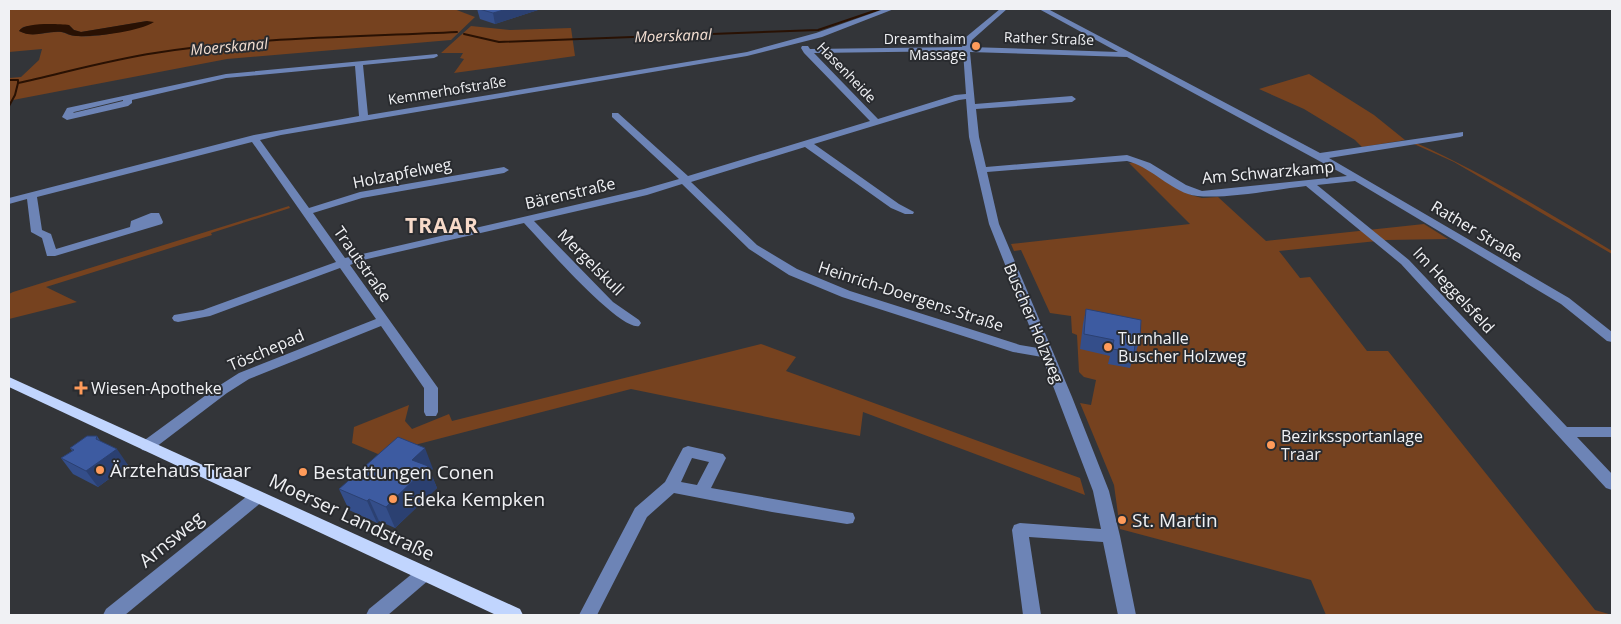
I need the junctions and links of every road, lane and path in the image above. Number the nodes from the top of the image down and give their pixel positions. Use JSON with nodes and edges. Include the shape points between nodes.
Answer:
{"nodes":[{"id":1,"x":890,"y":9,"type":"edge"},
{"id":2,"x":1004,"y":9,"type":"edge"},
{"id":3,"x":1043,"y":9,"type":"edge"},
{"id":4,"x":797,"y":41,"type":"junction"},
{"id":5,"x":966,"y":48,"type":"junction"},
{"id":6,"x":807,"y":51,"type":"junction"},
{"id":7,"x":1131,"y":55,"type":"junction"},
{"id":8,"x":434,"y":56,"type":"dead end"},
{"id":9,"x":359,"y":64,"type":"junction"},
{"id":10,"x":128,"y":98,"type":"junction"},
{"id":11,"x":1072,"y":99,"type":"dead end"},
{"id":12,"x":970,"y":102,"type":"junction"},
{"id":13,"x":615,"y":115,"type":"dead end"},
{"id":14,"x":364,"y":118,"type":"junction"},
{"id":15,"x":876,"y":122,"type":"junction"},
{"id":16,"x":1460,"y":134,"type":"dead end"},
{"id":17,"x":254,"y":138,"type":"junction"},
{"id":18,"x":806,"y":143,"type":"junction"},
{"id":19,"x":1321,"y":156,"type":"junction"},
{"id":20,"x":504,"y":170,"type":"dead end"},
{"id":21,"x":981,"y":170,"type":"junction"},
{"id":22,"x":1359,"y":178,"type":"junction"},
{"id":23,"x":685,"y":180,"type":"junction"},
{"id":24,"x":1309,"y":184,"type":"junction"},
{"id":25,"x":32,"y":195,"type":"junction"},
{"id":26,"x":9,"y":201,"type":"edge"},
{"id":27,"x":306,"y":212,"type":"junction"},
{"id":28,"x":909,"y":212,"type":"dead end"},
{"id":29,"x":527,"y":220,"type":"junction"},
{"id":30,"x":135,"y":229,"type":"dead end"},
{"id":31,"x":343,"y":264,"type":"junction"},
{"id":32,"x":178,"y":318,"type":"dead end"},
{"id":33,"x":383,"y":322,"type":"junction"},
{"id":34,"x":635,"y":322,"type":"dead end"},
{"id":35,"x":1612,"y":338,"type":"edge"},
{"id":36,"x":1047,"y":354,"type":"junction"},
{"id":37,"x":9,"y":382,"type":"edge"},
{"id":38,"x":431,"y":412,"type":"dead end"},
{"id":39,"x":1563,"y":432,"type":"junction"},
{"id":40,"x":1612,"y":432,"type":"edge"},
{"id":41,"x":147,"y":446,"type":"junction"},
{"id":42,"x":1612,"y":484,"type":"edge"},
{"id":43,"x":671,"y":486,"type":"junction"},
{"id":44,"x":701,"y":492,"type":"junction"},
{"id":45,"x":256,"y":496,"type":"junction"},
{"id":46,"x":847,"y":518,"type":"dead end"},
{"id":47,"x":1112,"y":536,"type":"junction"},
{"id":48,"x":424,"y":574,"type":"junction"},
{"id":49,"x":112,"y":615,"type":"edge"},
{"id":50,"x":375,"y":615,"type":"edge"},
{"id":51,"x":514,"y":615,"type":"edge"},
{"id":52,"x":588,"y":615,"type":"edge"},
{"id":53,"x":1032,"y":615,"type":"edge"},
{"id":54,"x":1127,"y":615,"type":"edge"}],
"edges":[{"from":1,"to":4,"type":"street","name":"Kemmerhofstraße"},
{"from":2,"to":5,"type":"street","via":[[969,39]]},
{"from":3,"to":7,"type":"street","name":"Rather Straße"},
{"from":4,"to":6,"type":"street","name":"Hasenheide"},
{"from":4,"to":14,"type":"street","name":"Kemmerhofstraße","via":[[732,57]]},
{"from":5,"to":6,"type":"street","name":"Rather Straße"},
{"from":5,"to":7,"type":"street","name":"Rather Straße"},
{"from":5,"to":12,"type":"street","name":"Buscher Holzweg"},
{"from":6,"to":15,"type":"street","name":"Hasenheide"},
{"from":7,"to":19,"type":"street","name":"Rather Straße"},
{"from":8,"to":9,"type":"street"},
{"from":9,"to":10,"type":"street","via":[[226,76]]},
{"from":9,"to":14,"type":"street"},
{"from":10,"to":10,"type":"street","via":[[128,103],[67,117],[70,110]]},
{"from":11,"to":12,"type":"street"},
{"from":12,"to":15,"type":"street","name":"Bärenstraße","via":[[958,97]]},
{"from":12,"to":21,"type":"street","name":"Buscher Holzweg"},
{"from":13,"to":23,"type":"street","name":"Heinrich-Doergens-Straße"},
{"from":14,"to":17,"type":"street","name":"Kemmerhofstraße"},
{"from":15,"to":18,"type":"street","name":"Bärenstraße"},
{"from":16,"to":19,"type":"street"},
{"from":17,"to":25,"type":"street","name":"Kemmerhofstraße"},
{"from":17,"to":27,"type":"street","name":"Trautstraße"},
{"from":18,"to":23,"type":"street","name":"Bärenstraße"},
{"from":18,"to":28,"type":"street","via":[[895,206]]},
{"from":19,"to":22,"type":"street","name":"Rather Straße"},
{"from":20,"to":27,"type":"street","name":"Holzapfelweg","via":[[360,195]]},
{"from":21,"to":24,"type":"street","name":"Am Schwarzkamp","via":[[1127,158],[1196,193]]},
{"from":21,"to":36,"type":"street","name":"Buscher Holzweg","via":[[997,235]]},
{"from":22,"to":24,"type":"street","name":"Am Schwarzkamp"},
{"from":22,"to":35,"type":"street","name":"Rather Straße","via":[[1565,301]]},
{"from":23,"to":29,"type":"street","name":"Bärenstraße"},
{"from":23,"to":36,"type":"street","name":"Heinrich-Doergens-Straße","via":[[753,247],[793,272],[846,294],[1018,349]]},
{"from":24,"to":39,"type":"street","name":"Im Heggelsfeld","via":[[1405,262]]},
{"from":25,"to":26,"type":"street","name":"Kemmerhofstraße"},
{"from":25,"to":30,"type":"street","via":[[37,232],[47,236],[51,254]]},
{"from":27,"to":31,"type":"street","name":"Trautstraße"},
{"from":29,"to":31,"type":"street","name":"Bärenstraße","via":[[360,257]]},
{"from":29,"to":34,"type":"street","name":"Mergelskull","via":[[609,305]]},
{"from":31,"to":32,"type":"street","name":"Bärenstraße","via":[[206,313]]},
{"from":31,"to":33,"type":"street","name":"Trautstraße"},
{"from":33,"to":38,"type":"street","name":"Trautstraße","via":[[431,388]]},
{"from":33,"to":41,"type":"street","name":"Töschepad","via":[[244,376]]},
{"from":36,"to":47,"type":"street","name":"Buscher Holzweg","via":[[1098,483]]},
{"from":37,"to":41,"type":"main road","name":"Moerser Landstraße"},
{"from":39,"to":40,"type":"street"},
{"from":39,"to":42,"type":"street","name":"Im Heggelsfeld"},
{"from":41,"to":45,"type":"main road","name":"Moerser Landstraße"},
{"from":43,"to":44,"type":"street"},
{"from":43,"to":44,"type":"street","via":[[688,452],[718,458]]},
{"from":43,"to":52,"type":"street","via":[[642,513]]},
{"from":44,"to":46,"type":"street"},
{"from":45,"to":48,"type":"main road","name":"Moerser Landstraße"},
{"from":45,"to":49,"type":"street","name":"Arnsweg"},
{"from":47,"to":53,"type":"street","via":[[1020,530]]},
{"from":47,"to":54,"type":"street","name":"Buscher Holzweg"},
{"from":48,"to":50,"type":"street"},
{"from":48,"to":51,"type":"main road","name":"Moerser Landstraße"}]}
